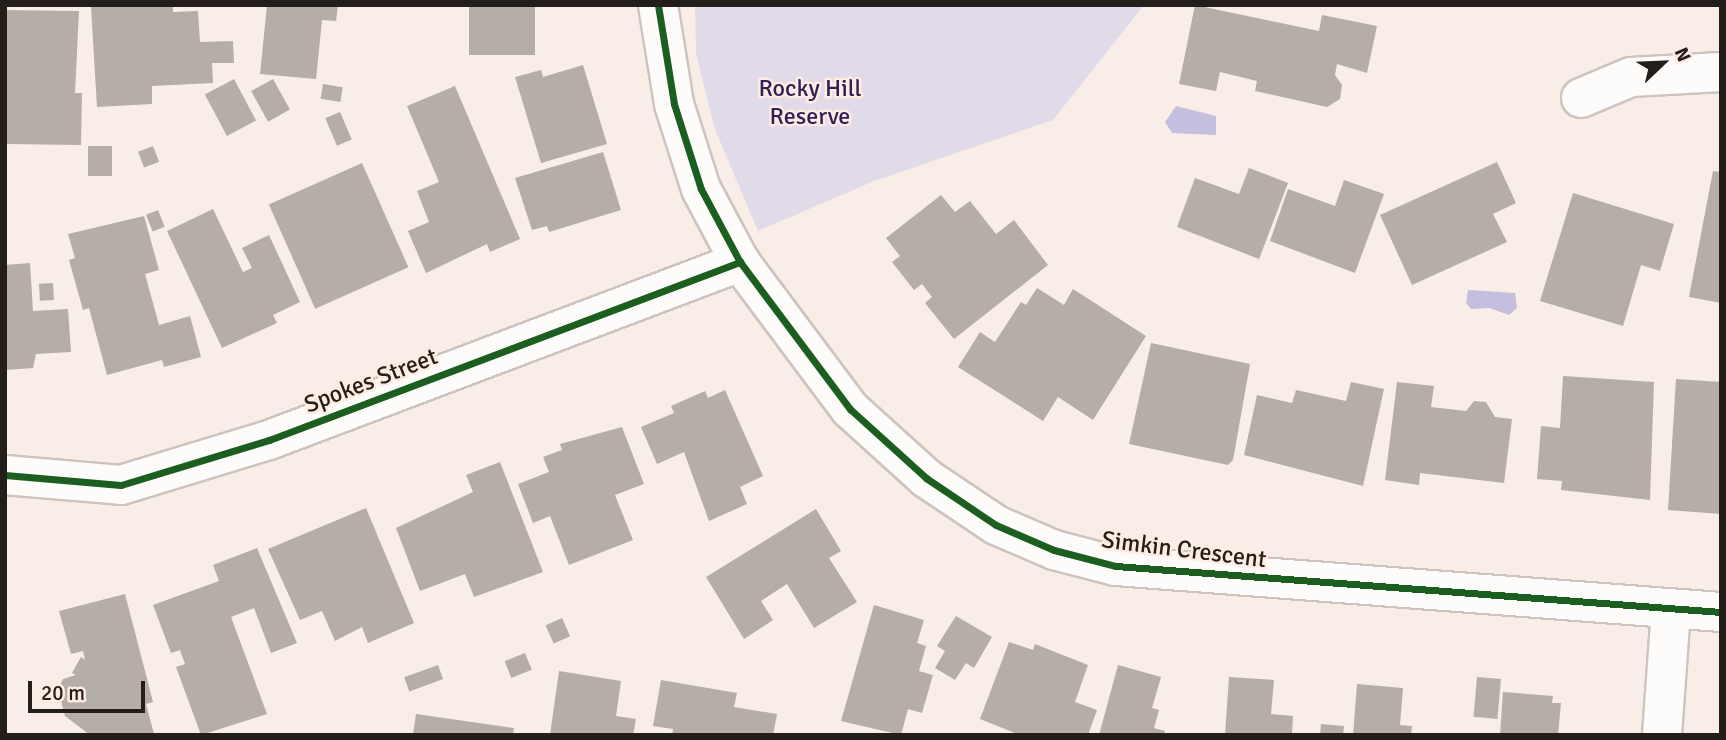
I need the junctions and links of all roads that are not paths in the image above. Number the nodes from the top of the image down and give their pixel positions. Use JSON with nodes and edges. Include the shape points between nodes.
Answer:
{"nodes":[{"id":1,"x":658,"y":5,"type":"edge"},
{"id":2,"x":1721,"y":72,"type":"edge"},
{"id":3,"x":1581,"y":98,"type":"dead end"},
{"id":4,"x":740,"y":262,"type":"junction"},
{"id":5,"x":5,"y":475,"type":"edge"},
{"id":6,"x":1671,"y":609,"type":"junction"},
{"id":7,"x":1721,"y":612,"type":"edge"},
{"id":8,"x":1662,"y":735,"type":"edge"}],
"edges":[{"from":1,"to":4,"type":"street","name":"Simkin Crescent","via":[[674,104],[697,177]]},
{"from":2,"to":3,"type":"street","via":[[1631,77]]},
{"from":4,"to":5,"type":"street","name":"Spokes Street","via":[[270,440],[121,485]]},
{"from":4,"to":6,"type":"street","name":"Simkin Crescent","via":[[850,408],[926,478],[996,525],[1054,550],[1116,566]]},
{"from":6,"to":7,"type":"street","name":"Simkin Crescent"},
{"from":6,"to":8,"type":"street"}]}
